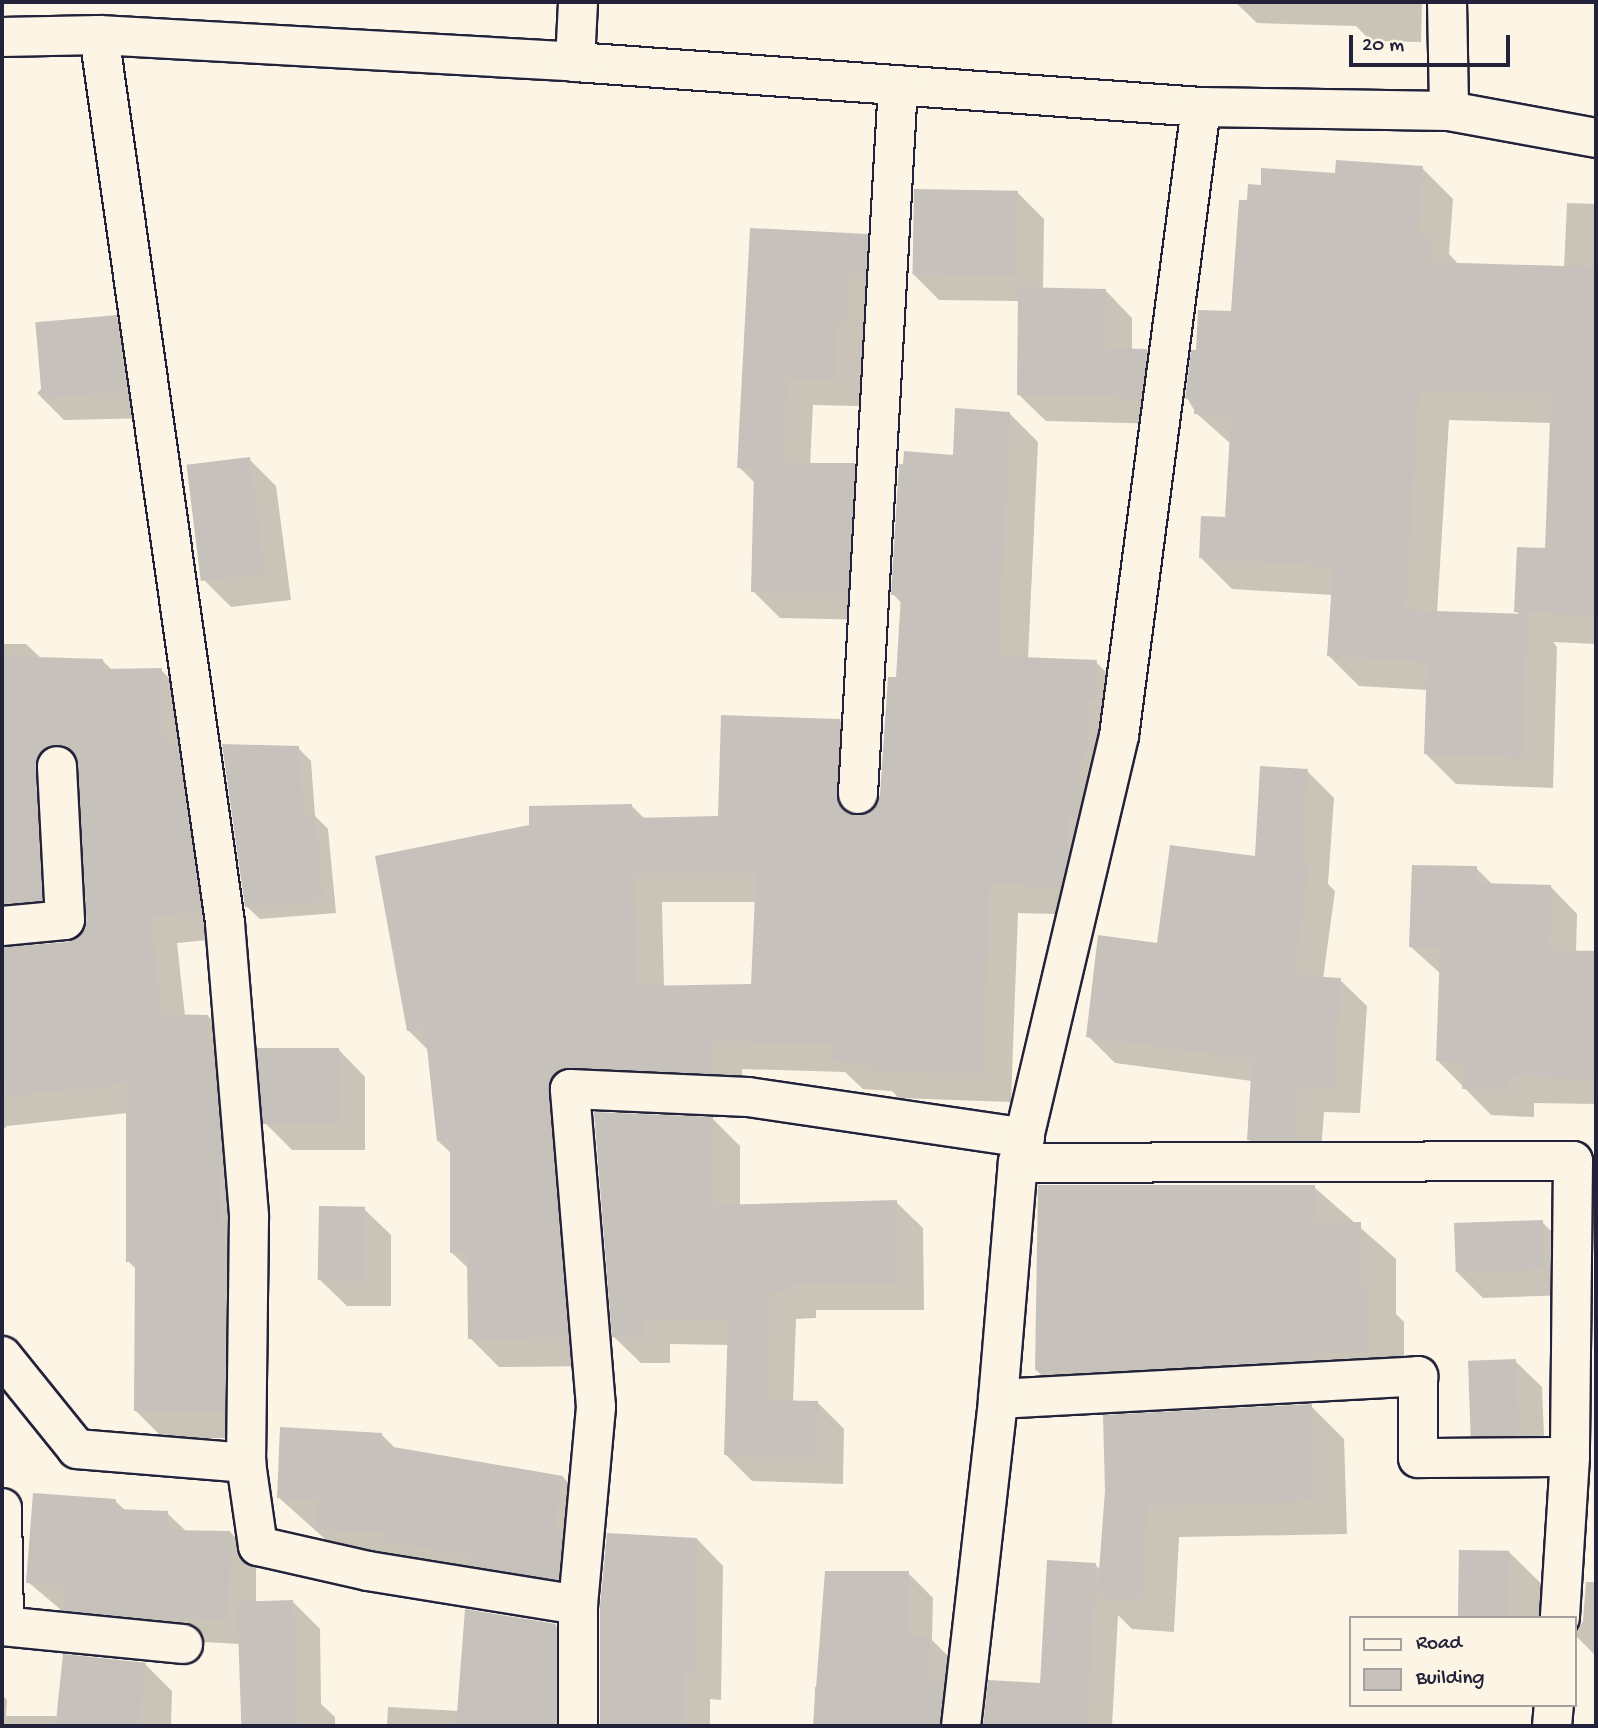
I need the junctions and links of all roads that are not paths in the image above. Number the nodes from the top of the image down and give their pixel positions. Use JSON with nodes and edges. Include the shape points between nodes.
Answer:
{"nodes":[{"id":1,"x":578,"y":2,"type":"edge"},
{"id":2,"x":1447,"y":2,"type":"edge"},
{"id":3,"x":100,"y":35,"type":"junction"},
{"id":4,"x":2,"y":37,"type":"edge"},
{"id":5,"x":575,"y":62,"type":"junction"},
{"id":6,"x":898,"y":85,"type":"junction"},
{"id":7,"x":1201,"y":107,"type":"junction"},
{"id":8,"x":1449,"y":111,"type":"junction"},
{"id":9,"x":1596,"y":138,"type":"edge"},
{"id":10,"x":57,"y":766,"type":"dead end"},
{"id":11,"x":858,"y":794,"type":"dead end"},
{"id":12,"x":2,"y":926,"type":"edge"},
{"id":13,"x":1021,"y":1151,"type":"junction"},
{"id":14,"x":2,"y":1356,"type":"edge"},
{"id":15,"x":998,"y":1399,"type":"junction"},
{"id":16,"x":1570,"y":1457,"type":"junction"},
{"id":17,"x":246,"y":1462,"type":"junction"},
{"id":18,"x":2,"y":1508,"type":"edge"},
{"id":19,"x":578,"y":1605,"type":"junction"},
{"id":20,"x":1560,"y":1616,"type":"edge"},
{"id":21,"x":3,"y":1626,"type":"edge"},
{"id":22,"x":183,"y":1644,"type":"dead end"},
{"id":23,"x":1554,"y":1707,"type":"edge"},
{"id":24,"x":578,"y":1726,"type":"edge"},
{"id":25,"x":961,"y":1726,"type":"edge"},
{"id":26,"x":1552,"y":1726,"type":"edge"}],
"edges":[{"from":1,"to":5,"type":"street"},
{"from":2,"to":8,"type":"street"},
{"from":3,"to":4,"type":"street"},
{"from":3,"to":5,"type":"street"},
{"from":3,"to":17,"type":"street","via":[[225,923],[249,1217]]},
{"from":5,"to":6,"type":"street"},
{"from":6,"to":7,"type":"street"},
{"from":6,"to":11,"type":"street"},
{"from":7,"to":8,"type":"street"},
{"from":7,"to":13,"type":"street","via":[[1119,736]]},
{"from":8,"to":9,"type":"street"},
{"from":10,"to":12,"type":"street","via":[[65,920]]},
{"from":13,"to":15,"type":"street"},
{"from":13,"to":16,"type":"street","via":[[1573,1161]]},
{"from":13,"to":19,"type":"street","via":[[748,1097],[570,1089],[596,1407]]},
{"from":14,"to":17,"type":"street","via":[[77,1449]]},
{"from":15,"to":16,"type":"street","via":[[1418,1376],[1418,1458]]},
{"from":15,"to":25,"type":"street"},
{"from":16,"to":20,"type":"street"},
{"from":17,"to":19,"type":"street","via":[[258,1546],[368,1571]]},
{"from":18,"to":21,"type":"street"},
{"from":19,"to":24,"type":"street"},
{"from":21,"to":22,"type":"street"},
{"from":23,"to":26,"type":"street"}]}
